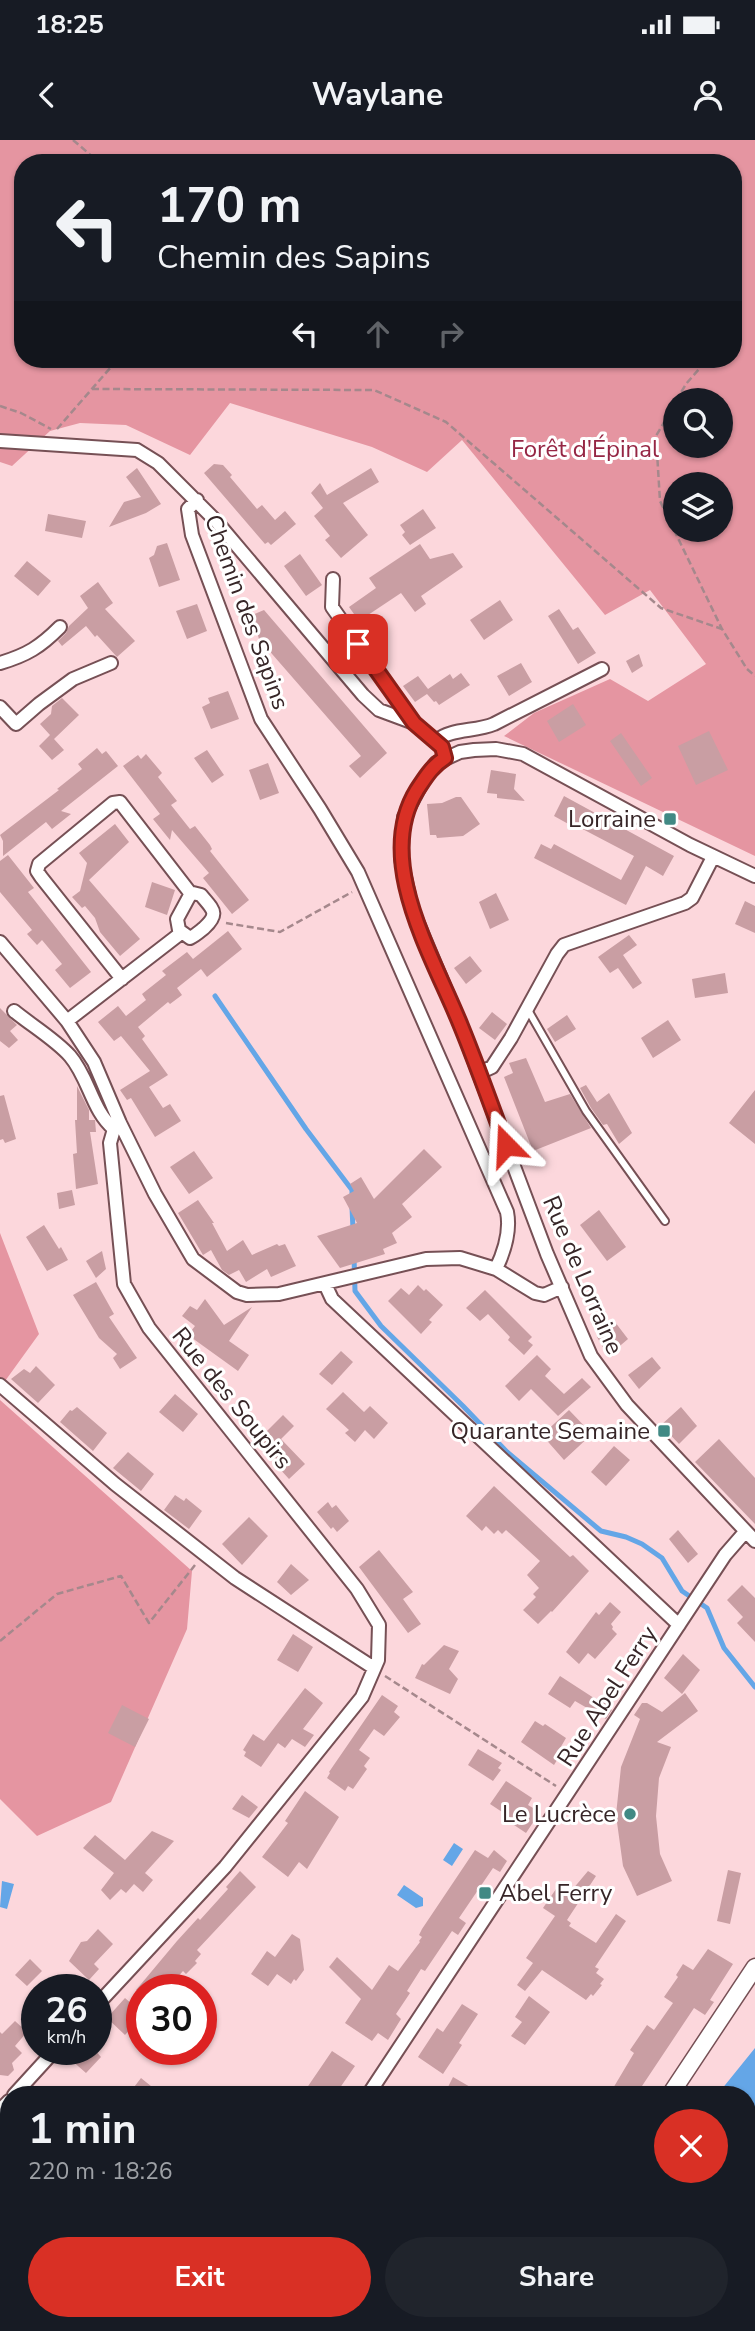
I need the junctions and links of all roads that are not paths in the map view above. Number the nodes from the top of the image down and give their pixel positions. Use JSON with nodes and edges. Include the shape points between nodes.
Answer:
{"nodes":[{"id":1,"x":0,"y":441,"type":"edge"},
{"id":2,"x":197,"y":500,"type":"junction"},
{"id":3,"x":333,"y":579,"type":"dead end"},
{"id":4,"x":60,"y":627,"type":"dead end"},
{"id":5,"x":0,"y":663,"type":"edge"},
{"id":6,"x":111,"y":663,"type":"dead end"},
{"id":7,"x":602,"y":669,"type":"dead end"},
{"id":8,"x":0,"y":707,"type":"edge"},
{"id":9,"x":414,"y":723,"type":"junction"},
{"id":10,"x":436,"y":741,"type":"junction"},
{"id":11,"x":445,"y":758,"type":"junction"},
{"id":12,"x":713,"y":856,"type":"junction"},
{"id":13,"x":755,"y":876,"type":"edge"},
{"id":14,"x":191,"y":894,"type":"junction"},
{"id":15,"x":181,"y":933,"type":"junction"},
{"id":16,"x":0,"y":942,"type":"edge"},
{"id":17,"x":122,"y":979,"type":"junction"},
{"id":18,"x":527,"y":1008,"type":"junction"},
{"id":19,"x":14,"y":1011,"type":"dead end"},
{"id":20,"x":66,"y":1021,"type":"junction"},
{"id":21,"x":479,"y":1073,"type":"junction"},
{"id":22,"x":117,"y":1126,"type":"junction"},
{"id":23,"x":665,"y":1221,"type":"dead end"},
{"id":24,"x":496,"y":1269,"type":"junction"},
{"id":25,"x":325,"y":1284,"type":"junction"},
{"id":26,"x":562,"y":1287,"type":"junction"},
{"id":27,"x":0,"y":1385,"type":"edge"},
{"id":28,"x":745,"y":1532,"type":"junction"},
{"id":29,"x":755,"y":1541,"type":"edge"},
{"id":30,"x":679,"y":1625,"type":"junction"},
{"id":31,"x":374,"y":1668,"type":"junction"},
{"id":32,"x":755,"y":1967,"type":"edge"},
{"id":33,"x":112,"y":1989,"type":"edge"},
{"id":34,"x":41,"y":2065,"type":"edge"},
{"id":35,"x":22,"y":2086,"type":"edge"},
{"id":36,"x":374,"y":2086,"type":"edge"},
{"id":37,"x":676,"y":2086,"type":"edge"}],
"edges":[{"from":1,"to":2,"type":"street","name":"Chemin des Sapins","via":[[137,450],[159,463]]},
{"from":2,"to":9,"type":"street","name":"Chemin des Sapins","via":[[363,695],[379,710]]},
{"from":2,"to":24,"type":"street","name":"Chemin des Sapins","via":[[188,509],[192,535],[261,719],[364,886],[508,1212],[510,1225]]},
{"from":3,"to":9,"type":"street","name":"Chemin des Sapins","via":[[332,607]]},
{"from":4,"to":5,"type":"street","via":[[33,651]]},
{"from":6,"to":8,"type":"street","via":[[73,679],[16,724]]},
{"from":7,"to":10,"type":"street","via":[[484,729],[443,735]]},
{"from":9,"to":10,"type":"street","name":"Chemin des Sapins"},
{"from":10,"to":11,"type":"street","name":"Chemin des Sapins"},
{"from":11,"to":12,"type":"street","via":[[474,750],[523,754]]},
{"from":11,"to":21,"type":"street","name":"Rue de Lorraine","via":[[436,763],[404,817],[401,859],[412,909]]},
{"from":12,"to":13,"type":"street"},
{"from":12,"to":18,"type":"street","via":[[685,903],[564,946]]},
{"from":14,"to":15,"type":"street","via":[[177,919]]},
{"from":14,"to":15,"type":"street","via":[[201,895],[213,910],[212,920],[195,936]]},
{"from":14,"to":17,"type":"street","via":[[120,803],[113,803],[39,864],[41,877]]},
{"from":15,"to":17,"type":"street"},
{"from":16,"to":20,"type":"street"},
{"from":17,"to":20,"type":"street"},
{"from":18,"to":21,"type":"street","via":[[492,1067]]},
{"from":18,"to":23,"type":"lane","via":[[586,1111]]},
{"from":19,"to":22,"type":"street","via":[[69,1055],[103,1120]]},
{"from":20,"to":22,"type":"street","via":[[94,1062]]},
{"from":21,"to":26,"type":"street","name":"Rue de Lorraine"},
{"from":22,"to":25,"type":"street","via":[[193,1259],[228,1286],[247,1295]]},
{"from":22,"to":31,"type":"street","name":"Rue des Soupirs","via":[[110,1143],[124,1284],[149,1328],[357,1589],[379,1625]]},
{"from":24,"to":25,"type":"street","via":[[460,1258],[426,1259]]},
{"from":24,"to":26,"type":"street","via":[[535,1293],[544,1295]]},
{"from":25,"to":30,"type":"street","via":[[332,1300]]},
{"from":26,"to":28,"type":"street","name":"Rue de Lorraine","via":[[591,1356],[610,1385]]},
{"from":27,"to":31,"type":"street","via":[[234,1578]]},
{"from":28,"to":29,"type":"street","name":"Rue de Lorraine"},
{"from":28,"to":30,"type":"street","name":"Rue Abel Ferry"},
{"from":30,"to":36,"type":"street","name":"Rue Abel Ferry"},
{"from":31,"to":33,"type":"street","name":"Rue des Soupirs","via":[[362,1697],[263,1821]]},
{"from":32,"to":37,"type":"street"},
{"from":34,"to":35,"type":"street"}]}
